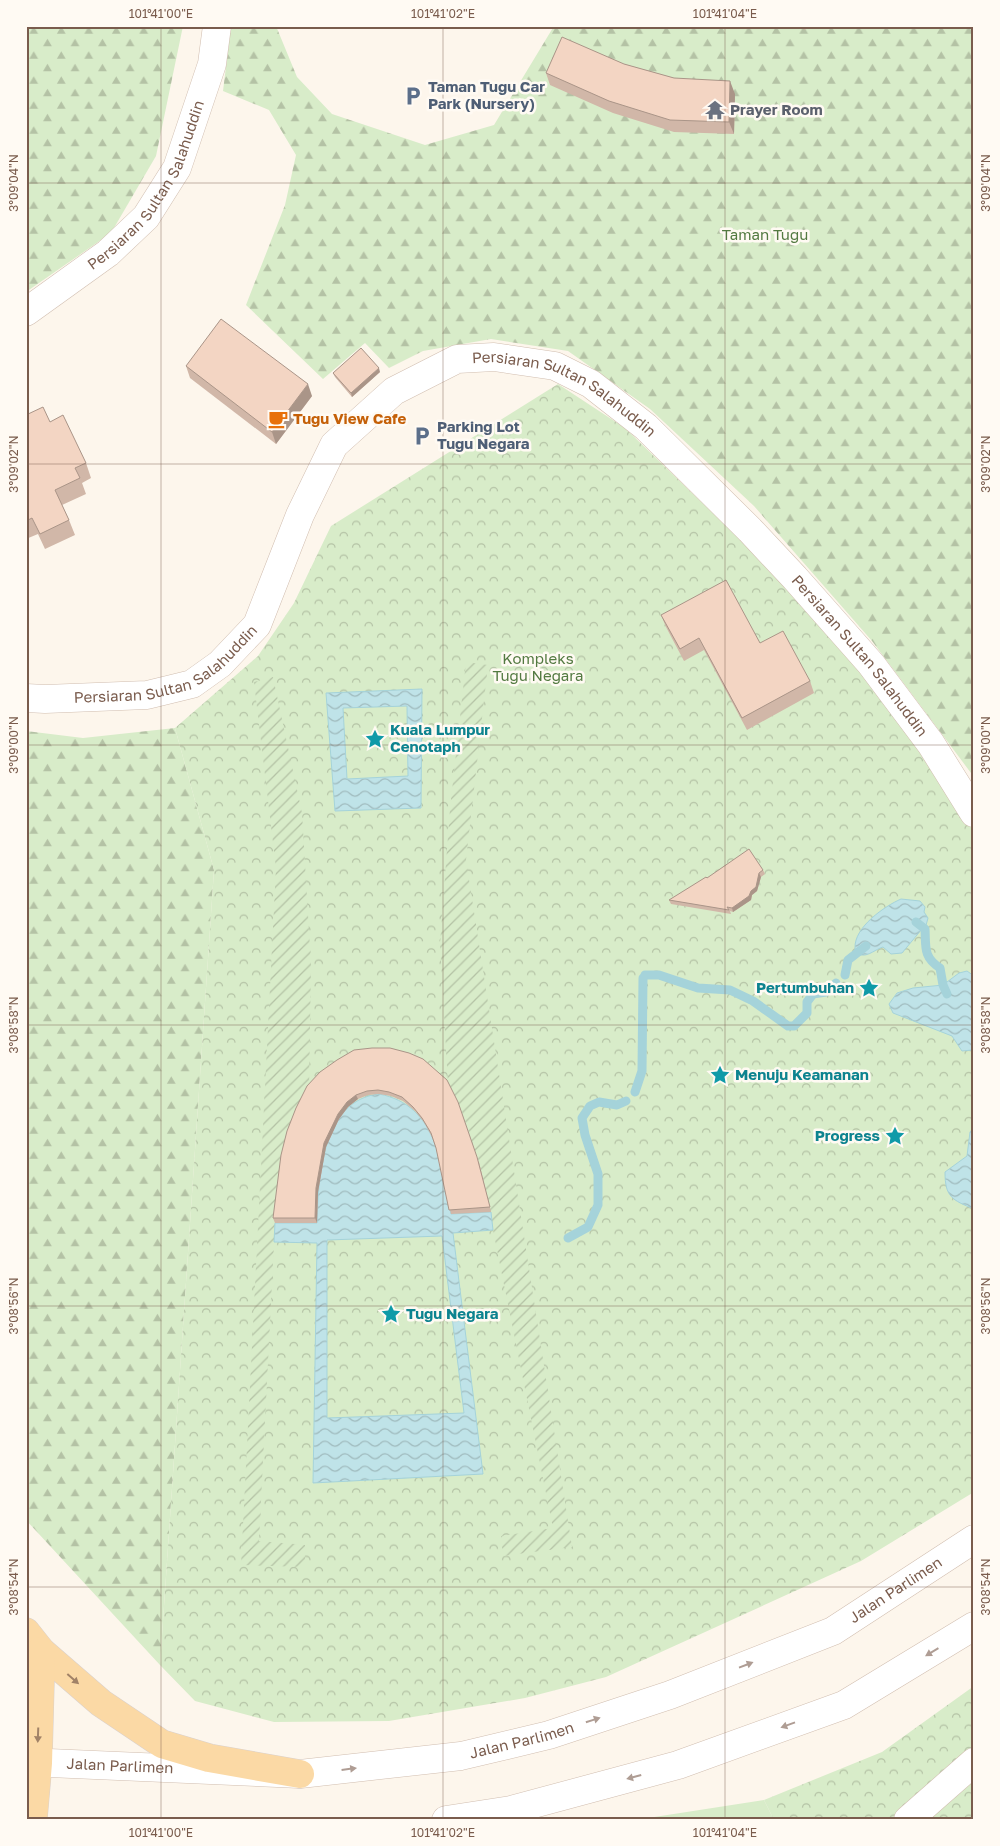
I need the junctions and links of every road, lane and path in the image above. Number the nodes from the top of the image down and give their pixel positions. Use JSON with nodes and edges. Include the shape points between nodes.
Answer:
{"nodes":[{"id":1,"x":217,"y":26,"type":"edge"},
{"id":2,"x":26,"y":312,"type":"edge"},
{"id":3,"x":26,"y":698,"type":"edge"},
{"id":4,"x":974,"y":813,"type":"edge"},
{"id":5,"x":974,"y":1539,"type":"edge"},
{"id":6,"x":974,"y":1626,"type":"edge"},
{"id":7,"x":34,"y":1642,"type":"edge"},
{"id":8,"x":32,"y":1762,"type":"edge"},
{"id":9,"x":974,"y":1762,"type":"edge"},
{"id":10,"x":300,"y":1774,"type":"junction"},
{"id":11,"x":34,"y":1820,"type":"edge"},
{"id":12,"x":446,"y":1820,"type":"edge"},
{"id":13,"x":908,"y":1820,"type":"edge"}],
"edges":[{"from":1,"to":2,"type":"street","name":"Persiaran Sultan Salahuddin","via":[[212,64],[177,168],[146,217],[108,253]]},
{"from":3,"to":4,"type":"street","name":"Persiaran Sultan Salahuddin","via":[[147,695],[192,684],[213,669],[258,625],[300,515],[334,445],[394,391],[456,359],[494,357],[554,366],[591,384],[646,427],[750,530],[872,664],[931,744]]},
{"from":10,"to":5,"type":"street","name":"Jalan Parlimen","one_way":true,"via":[[461,1756],[549,1735],[670,1695],[833,1631]]},
{"from":6,"to":12,"type":"street","one_way":true,"via":[[844,1705],[678,1765],[511,1810]]},
{"from":7,"to":8,"type":"main road","one_way":true},
{"from":7,"to":10,"type":"main road","one_way":true,"via":[[100,1703],[162,1744],[209,1758]]},
{"from":8,"to":10,"type":"street","name":"Jalan Parlimen"},
{"from":8,"to":11,"type":"main road"},
{"from":9,"to":13,"type":"street"}]}
